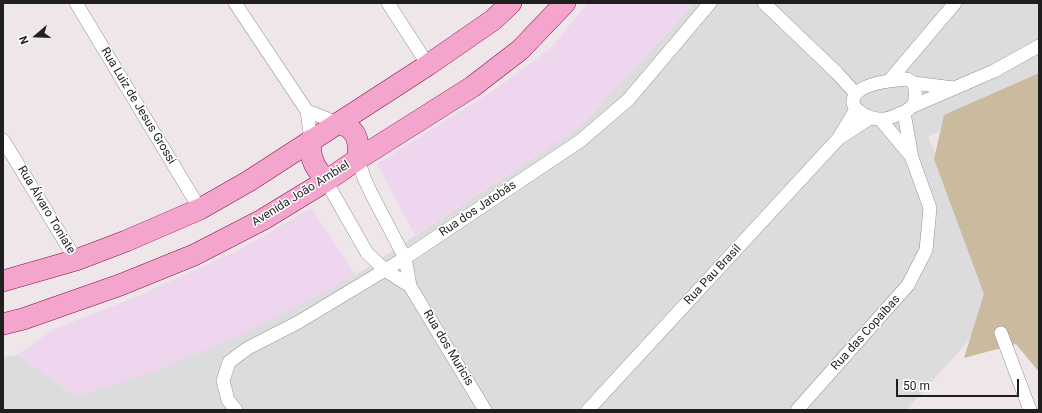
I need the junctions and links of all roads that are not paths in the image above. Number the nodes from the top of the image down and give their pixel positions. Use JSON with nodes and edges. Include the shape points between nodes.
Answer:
{"nodes":[{"id":1,"x":76,"y":3,"type":"edge"},
{"id":2,"x":235,"y":3,"type":"edge"},
{"id":3,"x":388,"y":3,"type":"edge"},
{"id":4,"x":511,"y":3,"type":"edge"},
{"id":5,"x":565,"y":3,"type":"edge"},
{"id":6,"x":710,"y":3,"type":"edge"},
{"id":7,"x":764,"y":3,"type":"edge"},
{"id":8,"x":955,"y":3,"type":"edge"},
{"id":9,"x":1039,"y":46,"type":"edge"},
{"id":10,"x":913,"y":51,"type":"junction"},
{"id":11,"x":428,"y":65,"type":"junction"},
{"id":12,"x":837,"y":72,"type":"junction"},
{"id":13,"x":889,"y":81,"type":"junction"},
{"id":14,"x":911,"y":81,"type":"junction"},
{"id":15,"x":867,"y":87,"type":"junction"},
{"id":16,"x":955,"y":88,"type":"junction"},
{"id":17,"x":856,"y":94,"type":"junction"},
{"id":18,"x":856,"y":109,"type":"junction"},
{"id":19,"x":909,"y":109,"type":"junction"},
{"id":20,"x":307,"y":111,"type":"junction"},
{"id":21,"x":875,"y":119,"type":"junction"},
{"id":22,"x":338,"y":123,"type":"junction"},
{"id":23,"x":838,"y":139,"type":"junction"},
{"id":24,"x":3,"y":140,"type":"edge"},
{"id":25,"x":311,"y":140,"type":"junction"},
{"id":26,"x":912,"y":158,"type":"junction"},
{"id":27,"x":358,"y":159,"type":"junction"},
{"id":28,"x":326,"y":181,"type":"junction"},
{"id":29,"x":200,"y":208,"type":"junction"},
{"id":30,"x":405,"y":258,"type":"junction"},
{"id":31,"x":76,"y":260,"type":"junction"},
{"id":32,"x":385,"y":270,"type":"junction"},
{"id":33,"x":3,"y":281,"type":"edge"},
{"id":34,"x":410,"y":286,"type":"junction"},
{"id":35,"x":3,"y":324,"type":"edge"},
{"id":36,"x":1001,"y":333,"type":"dead end"},
{"id":37,"x":1025,"y":407,"type":"edge"},
{"id":38,"x":236,"y":410,"type":"edge"},
{"id":39,"x":485,"y":410,"type":"edge"},
{"id":40,"x":588,"y":410,"type":"edge"},
{"id":41,"x":798,"y":410,"type":"edge"}],
"edges":[{"from":1,"to":29,"type":"street","name":"Rua Luiz de Jesus Grossi"},
{"from":2,"to":20,"type":"street"},
{"from":3,"to":11,"type":"street"},
{"from":4,"to":11,"type":"main road","via":[[493,20]]},
{"from":5,"to":27,"type":"main road","name":"Avenida João Ambiel","via":[[520,50],[472,87]]},
{"from":6,"to":30,"type":"street","name":"Rua dos Jatobás","via":[[628,100],[580,140]]},
{"from":7,"to":12,"type":"street"},
{"from":8,"to":10,"type":"street"},
{"from":9,"to":16,"type":"street","name":"Rua Pau Brasil","via":[[994,71]]},
{"from":10,"to":13,"type":"street"},
{"from":10,"to":14,"type":"street"},
{"from":11,"to":22,"type":"main road"},
{"from":12,"to":15,"type":"street"},
{"from":12,"to":17,"type":"street"},
{"from":13,"to":14,"type":"street"},
{"from":13,"to":15,"type":"street"},
{"from":14,"to":16,"type":"street"},
{"from":14,"to":19,"type":"street","via":[[916,97]]},
{"from":15,"to":17,"type":"street"},
{"from":16,"to":19,"type":"street","name":"Rua Pau Brasil"},
{"from":17,"to":18,"type":"street","via":[[853,105]]},
{"from":18,"to":21,"type":"street"},
{"from":18,"to":23,"type":"street","name":"Rua Pau Brasil"},
{"from":19,"to":21,"type":"street","name":"Rua Pau Brasil"},
{"from":19,"to":26,"type":"street"},
{"from":20,"to":22,"type":"street"},
{"from":20,"to":25,"type":"street"},
{"from":21,"to":23,"type":"street","name":"Rua Pau Brasil"},
{"from":21,"to":26,"type":"street"},
{"from":22,"to":25,"type":"main road"},
{"from":22,"to":27,"type":"main road","via":[[348,126],[355,134]]},
{"from":23,"to":40,"type":"street","name":"Rua Pau Brasil"},
{"from":24,"to":31,"type":"street","name":"Rua Álvaro Toniate"},
{"from":25,"to":28,"type":"main road","via":[[312,159]]},
{"from":25,"to":29,"type":"main road","via":[[248,181]]},
{"from":26,"to":41,"type":"street","name":"Rua das Copaíbas","via":[[930,208],[926,250],[908,285]]},
{"from":27,"to":28,"type":"main road","name":"Avenida João Ambiel"},
{"from":27,"to":30,"type":"street","name":"Rua dos Muricis","via":[[371,193]]},
{"from":28,"to":32,"type":"street","name":"Rua dos Muricis","via":[[367,253]]},
{"from":28,"to":35,"type":"main road","name":"Avenida João Ambiel","via":[[262,220],[194,255],[120,285]]},
{"from":29,"to":31,"type":"main road"},
{"from":30,"to":32,"type":"street","name":"Rua dos Jatobás"},
{"from":30,"to":34,"type":"street","name":"Rua dos Muricis"},
{"from":31,"to":33,"type":"main road"},
{"from":32,"to":34,"type":"street","name":"Rua dos Muricis"},
{"from":32,"to":38,"type":"street","name":"Rua dos Jatobás","via":[[297,323],[248,348],[229,362],[223,380],[228,400]]},
{"from":34,"to":39,"type":"street","name":"Rua dos Muricis"},
{"from":36,"to":37,"type":"street"}]}
